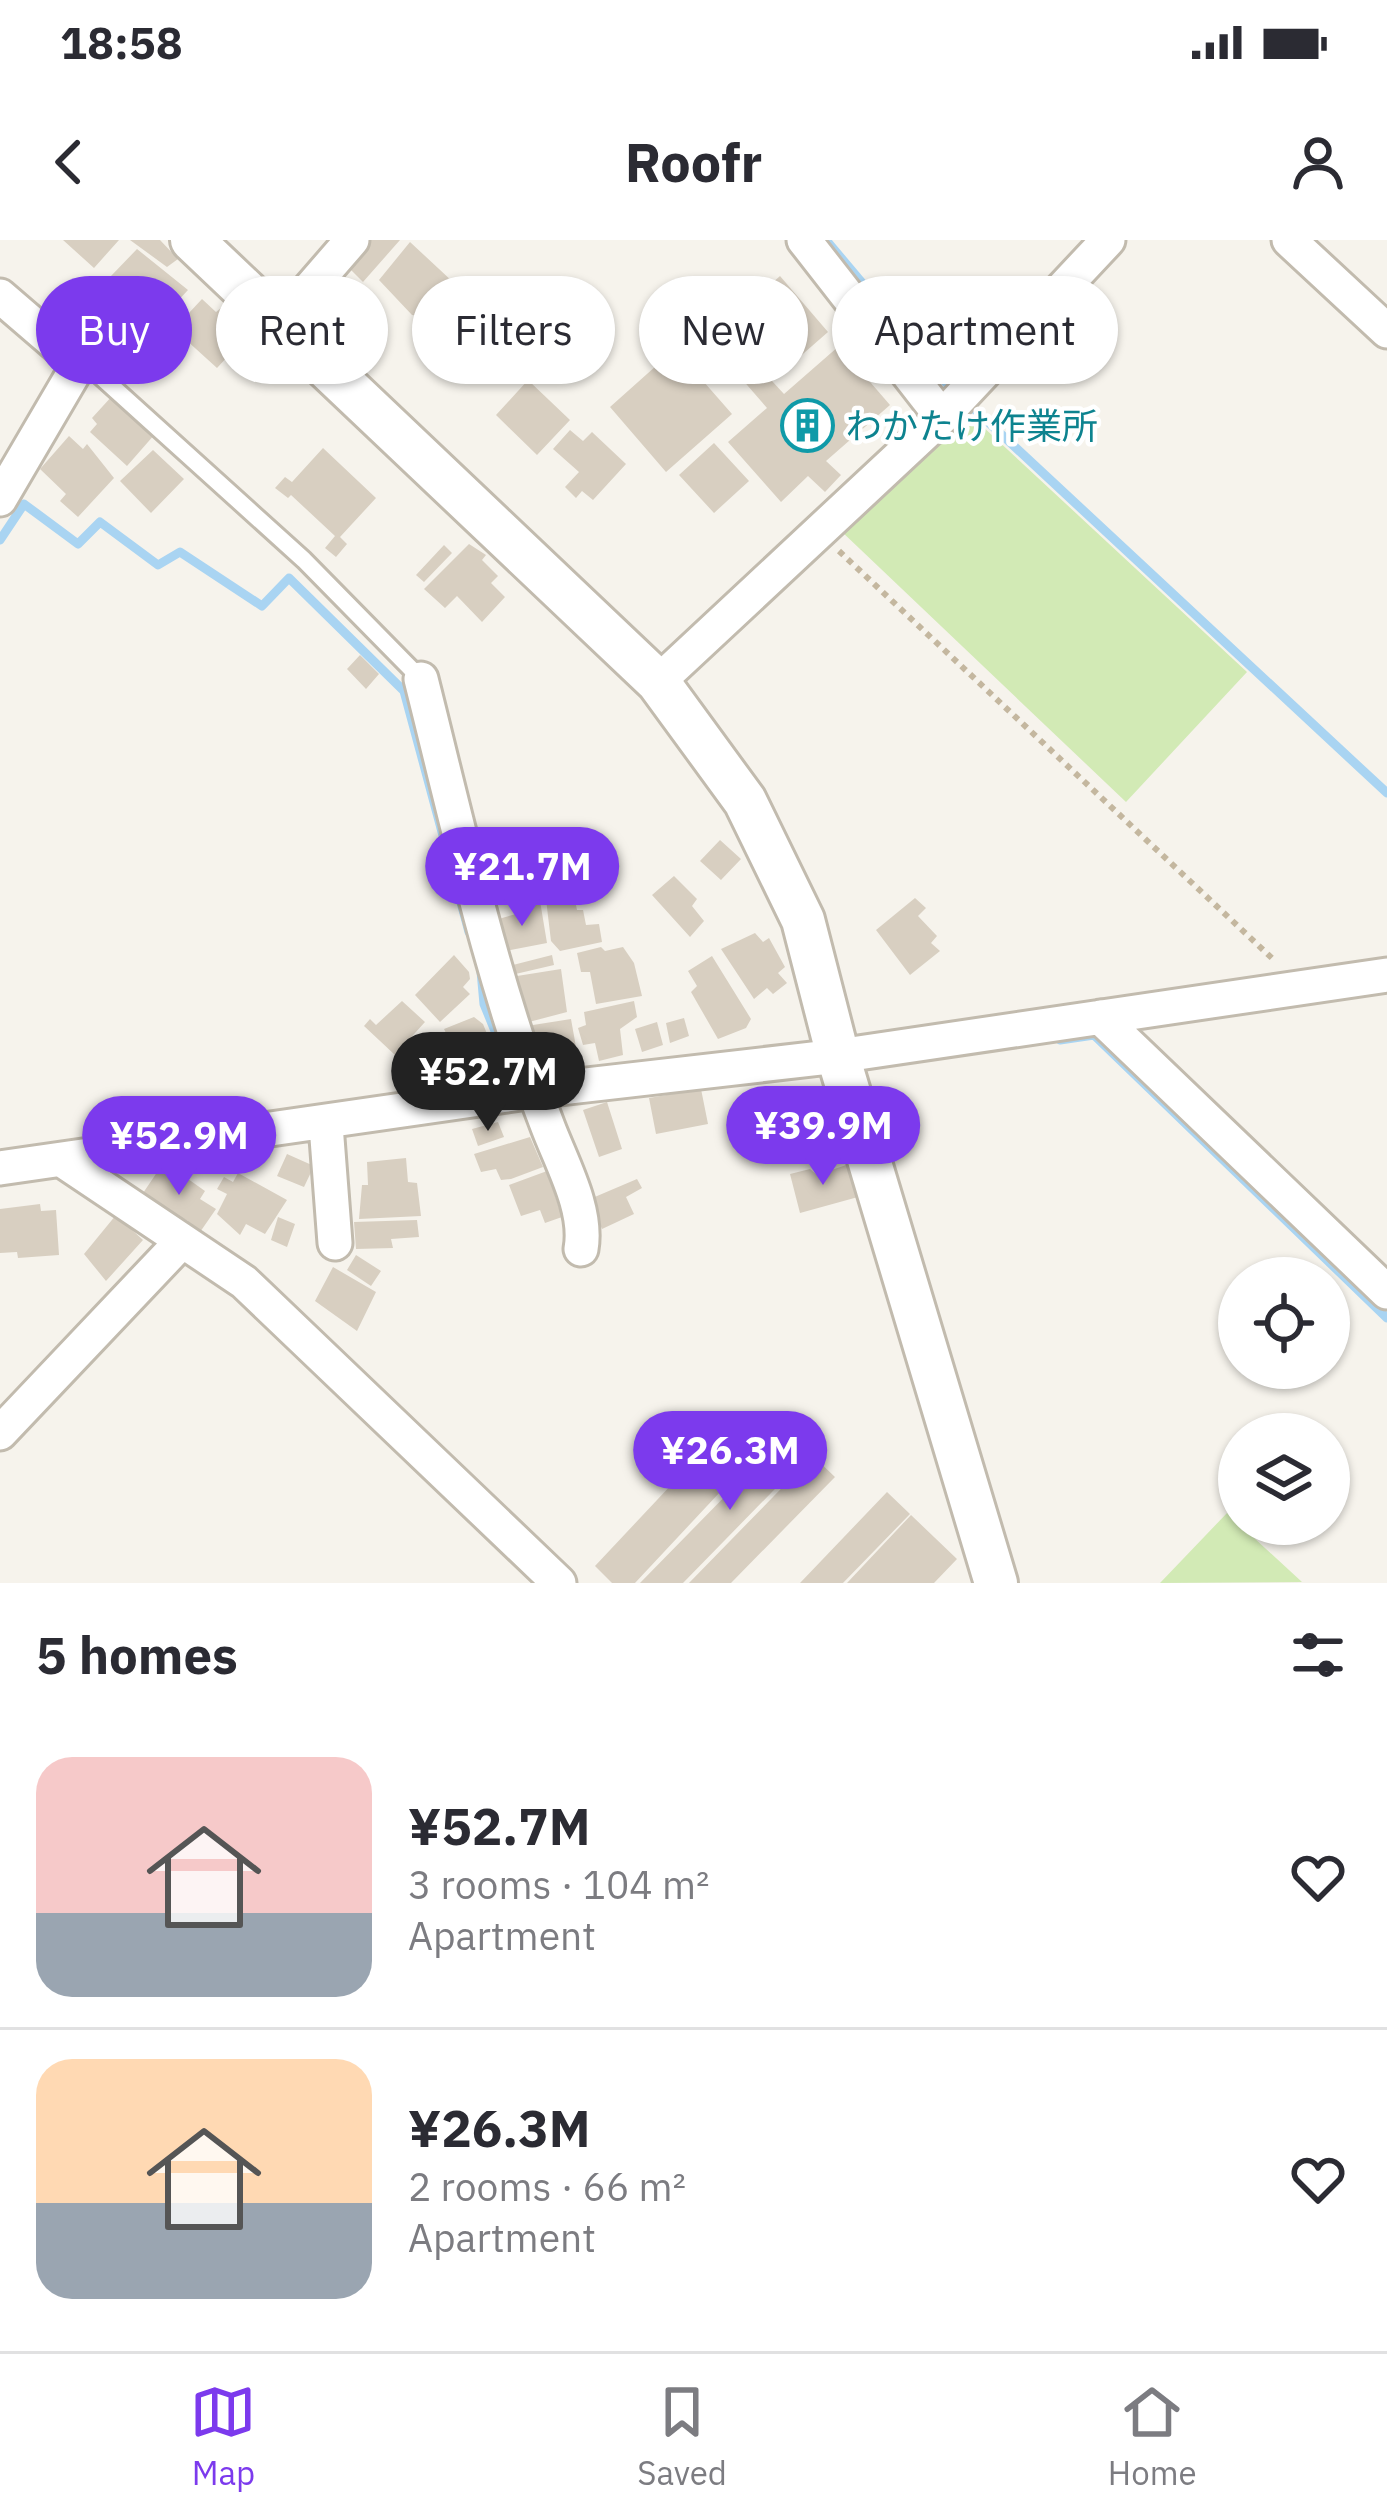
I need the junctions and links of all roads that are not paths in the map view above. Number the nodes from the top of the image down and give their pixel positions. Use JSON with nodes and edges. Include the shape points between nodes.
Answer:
{"nodes":[{"id":1,"x":192,"y":240,"type":"edge"},
{"id":2,"x":352,"y":240,"type":"edge"},
{"id":3,"x":804,"y":240,"type":"edge"},
{"id":4,"x":1108,"y":240,"type":"edge"},
{"id":5,"x":1289,"y":240,"type":"edge"},
{"id":6,"x":230,"y":276,"type":"edge"},
{"id":7,"x":321,"y":276,"type":"edge"},
{"id":8,"x":0,"y":296,"type":"edge"},
{"id":9,"x":36,"y":327,"type":"edge"},
{"id":10,"x":1387,"y":332,"type":"edge"},
{"id":11,"x":67,"y":384,"type":"edge"},
{"id":12,"x":109,"y":384,"type":"edge"},
{"id":13,"x":344,"y":384,"type":"edge"},
{"id":14,"x":942,"y":417,"type":"junction"},
{"id":15,"x":0,"y":499,"type":"edge"},
{"id":16,"x":421,"y":679,"type":"joint"},
{"id":17,"x":658,"y":682,"type":"junction"},
{"id":18,"x":1387,"y":975,"type":"edge"},
{"id":19,"x":1100,"y":1017,"type":"junction"},
{"id":20,"x":838,"y":1056,"type":"junction"},
{"id":21,"x":534,"y":1091,"type":"junction"},
{"id":22,"x":326,"y":1125,"type":"junction"},
{"id":23,"x":62,"y":1160,"type":"junction"},
{"id":24,"x":0,"y":1168,"type":"edge"},
{"id":25,"x":182,"y":1241,"type":"junction"},
{"id":26,"x":335,"y":1243,"type":"dead end"},
{"id":27,"x":581,"y":1250,"type":"dead end"},
{"id":28,"x":1387,"y":1292,"type":"edge"},
{"id":29,"x":0,"y":1433,"type":"edge"},
{"id":30,"x":560,"y":1583,"type":"edge"},
{"id":31,"x":996,"y":1583,"type":"edge"}],
"edges":[{"from":1,"to":6,"type":"street"},
{"from":2,"to":7,"type":"street"},
{"from":3,"to":14,"type":"street"},
{"from":4,"to":14,"type":"street"},
{"from":5,"to":10,"type":"street"},
{"from":8,"to":9,"type":"street"},
{"from":11,"to":15,"type":"street"},
{"from":12,"to":16,"type":"lane","via":[[304,560]]},
{"from":13,"to":17,"type":"street"},
{"from":14,"to":17,"type":"street"},
{"from":16,"to":21,"type":"street","via":[[504,1008]]},
{"from":17,"to":20,"type":"street","via":[[745,801],[784,881]]},
{"from":18,"to":19,"type":"street"},
{"from":19,"to":20,"type":"street"},
{"from":19,"to":28,"type":"street"},
{"from":20,"to":21,"type":"street"},
{"from":20,"to":31,"type":"street"},
{"from":21,"to":22,"type":"street"},
{"from":21,"to":27,"type":"street","via":[[573,1194]]},
{"from":22,"to":23,"type":"street"},
{"from":22,"to":26,"type":"street"},
{"from":23,"to":24,"type":"street"},
{"from":23,"to":25,"type":"street"},
{"from":25,"to":29,"type":"street"},
{"from":25,"to":30,"type":"street","via":[[244,1282]]}]}
